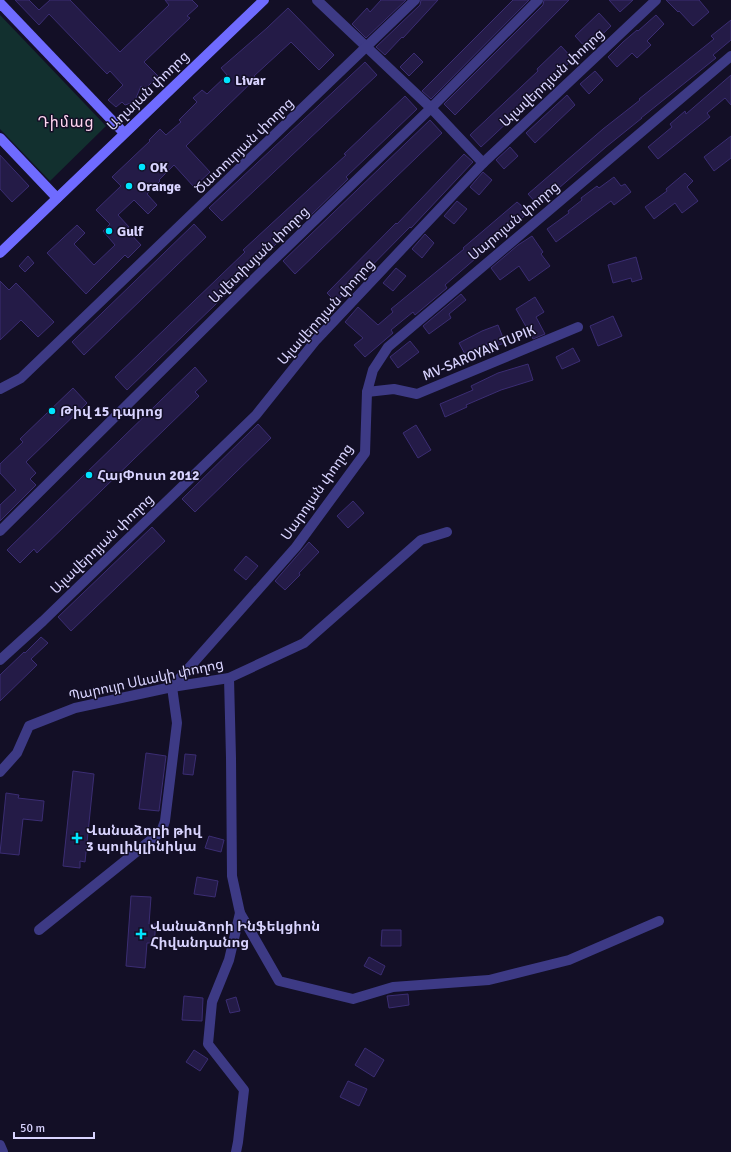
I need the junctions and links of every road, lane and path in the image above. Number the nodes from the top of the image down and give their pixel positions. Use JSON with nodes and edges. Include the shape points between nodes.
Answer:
{"nodes":[{"id":1,"x":264,"y":0,"type":"edge"},
{"id":2,"x":316,"y":0,"type":"edge"},
{"id":3,"x":416,"y":0,"type":"edge"},
{"id":4,"x":538,"y":0,"type":"edge"},
{"id":5,"x":656,"y":0,"type":"edge"},
{"id":6,"x":0,"y":4,"type":"edge"},
{"id":7,"x":366,"y":48,"type":"junction"},
{"id":8,"x":731,"y":56,"type":"edge"},
{"id":9,"x":431,"y":108,"type":"junction"},
{"id":10,"x":124,"y":134,"type":"junction"},
{"id":11,"x":0,"y":138,"type":"edge"},
{"id":12,"x":482,"y":163,"type":"junction"},
{"id":13,"x":57,"y":198,"type":"junction"},
{"id":14,"x":0,"y":253,"type":"edge"},
{"id":15,"x":578,"y":327,"type":"dead end"},
{"id":16,"x":0,"y":389,"type":"edge"},
{"id":17,"x":367,"y":392,"type":"junction"},
{"id":18,"x":0,"y":531,"type":"edge"},
{"id":19,"x":447,"y":532,"type":"dead end"},
{"id":20,"x":0,"y":660,"type":"edge"},
{"id":21,"x":229,"y":678,"type":"junction"},
{"id":22,"x":172,"y":687,"type":"junction"},
{"id":23,"x":0,"y":772,"type":"edge"},
{"id":24,"x":240,"y":913,"type":"junction"},
{"id":25,"x":660,"y":921,"type":"dead end"},
{"id":26,"x":38,"y":930,"type":"dead end"},
{"id":27,"x":0,"y":1145,"type":"edge"},
{"id":28,"x":3,"y":1152,"type":"edge"},
{"id":29,"x":236,"y":1152,"type":"edge"}],
"edges":[{"from":1,"to":10,"type":"main road","name":"Աղայան փողոց"},
{"from":2,"to":7,"type":"street"},
{"from":3,"to":7,"type":"street","name":"Ծատուրյան փողոց"},
{"from":4,"to":9,"type":"street","name":"Ավետիսյան փողոց"},
{"from":5,"to":12,"type":"street","name":"Ալավերդյան փողոց"},
{"from":6,"to":10,"type":"main road"},
{"from":7,"to":9,"type":"street"},
{"from":7,"to":16,"type":"street","name":"Ծատուրյան փողոց","via":[[21,378]]},
{"from":8,"to":17,"type":"street","name":"Սարոյան փողոց","via":[[388,348],[373,370]]},
{"from":9,"to":12,"type":"street"},
{"from":9,"to":18,"type":"street","name":"Ավետիսյան փողոց"},
{"from":10,"to":13,"type":"main road","name":"Աղայան փողոց"},
{"from":11,"to":13,"type":"main road"},
{"from":12,"to":20,"type":"street","name":"Ալավերդյան փողոց","via":[[316,340],[256,415]]},
{"from":13,"to":14,"type":"main road","name":"Աղայան փողոց"},
{"from":15,"to":17,"type":"street","name":"MV-SAROYAN TUPIK","via":[[417,394],[394,389]]},
{"from":17,"to":22,"type":"street","name":"Սարոյան փողոց","via":[[365,453],[296,547]]},
{"from":19,"to":21,"type":"street","name":"Պարույր Սևակի փողոց","via":[[421,540],[304,643]]},
{"from":21,"to":22,"type":"street","name":"Պարույր Սևակի փողոց"},
{"from":21,"to":24,"type":"street","via":[[232,876]]},
{"from":22,"to":23,"type":"street","name":"Պարույր Սևակի փողոց","via":[[75,708],[29,726],[17,753]]},
{"from":22,"to":26,"type":"street","via":[[177,723],[165,821],[160,832]]},
{"from":24,"to":25,"type":"street","via":[[278,981],[353,1000],[393,987],[490,980],[569,960]]},
{"from":24,"to":29,"type":"street","via":[[229,960],[212,1002],[208,1044],[244,1090]]},
{"from":27,"to":28,"type":"street"}]}
